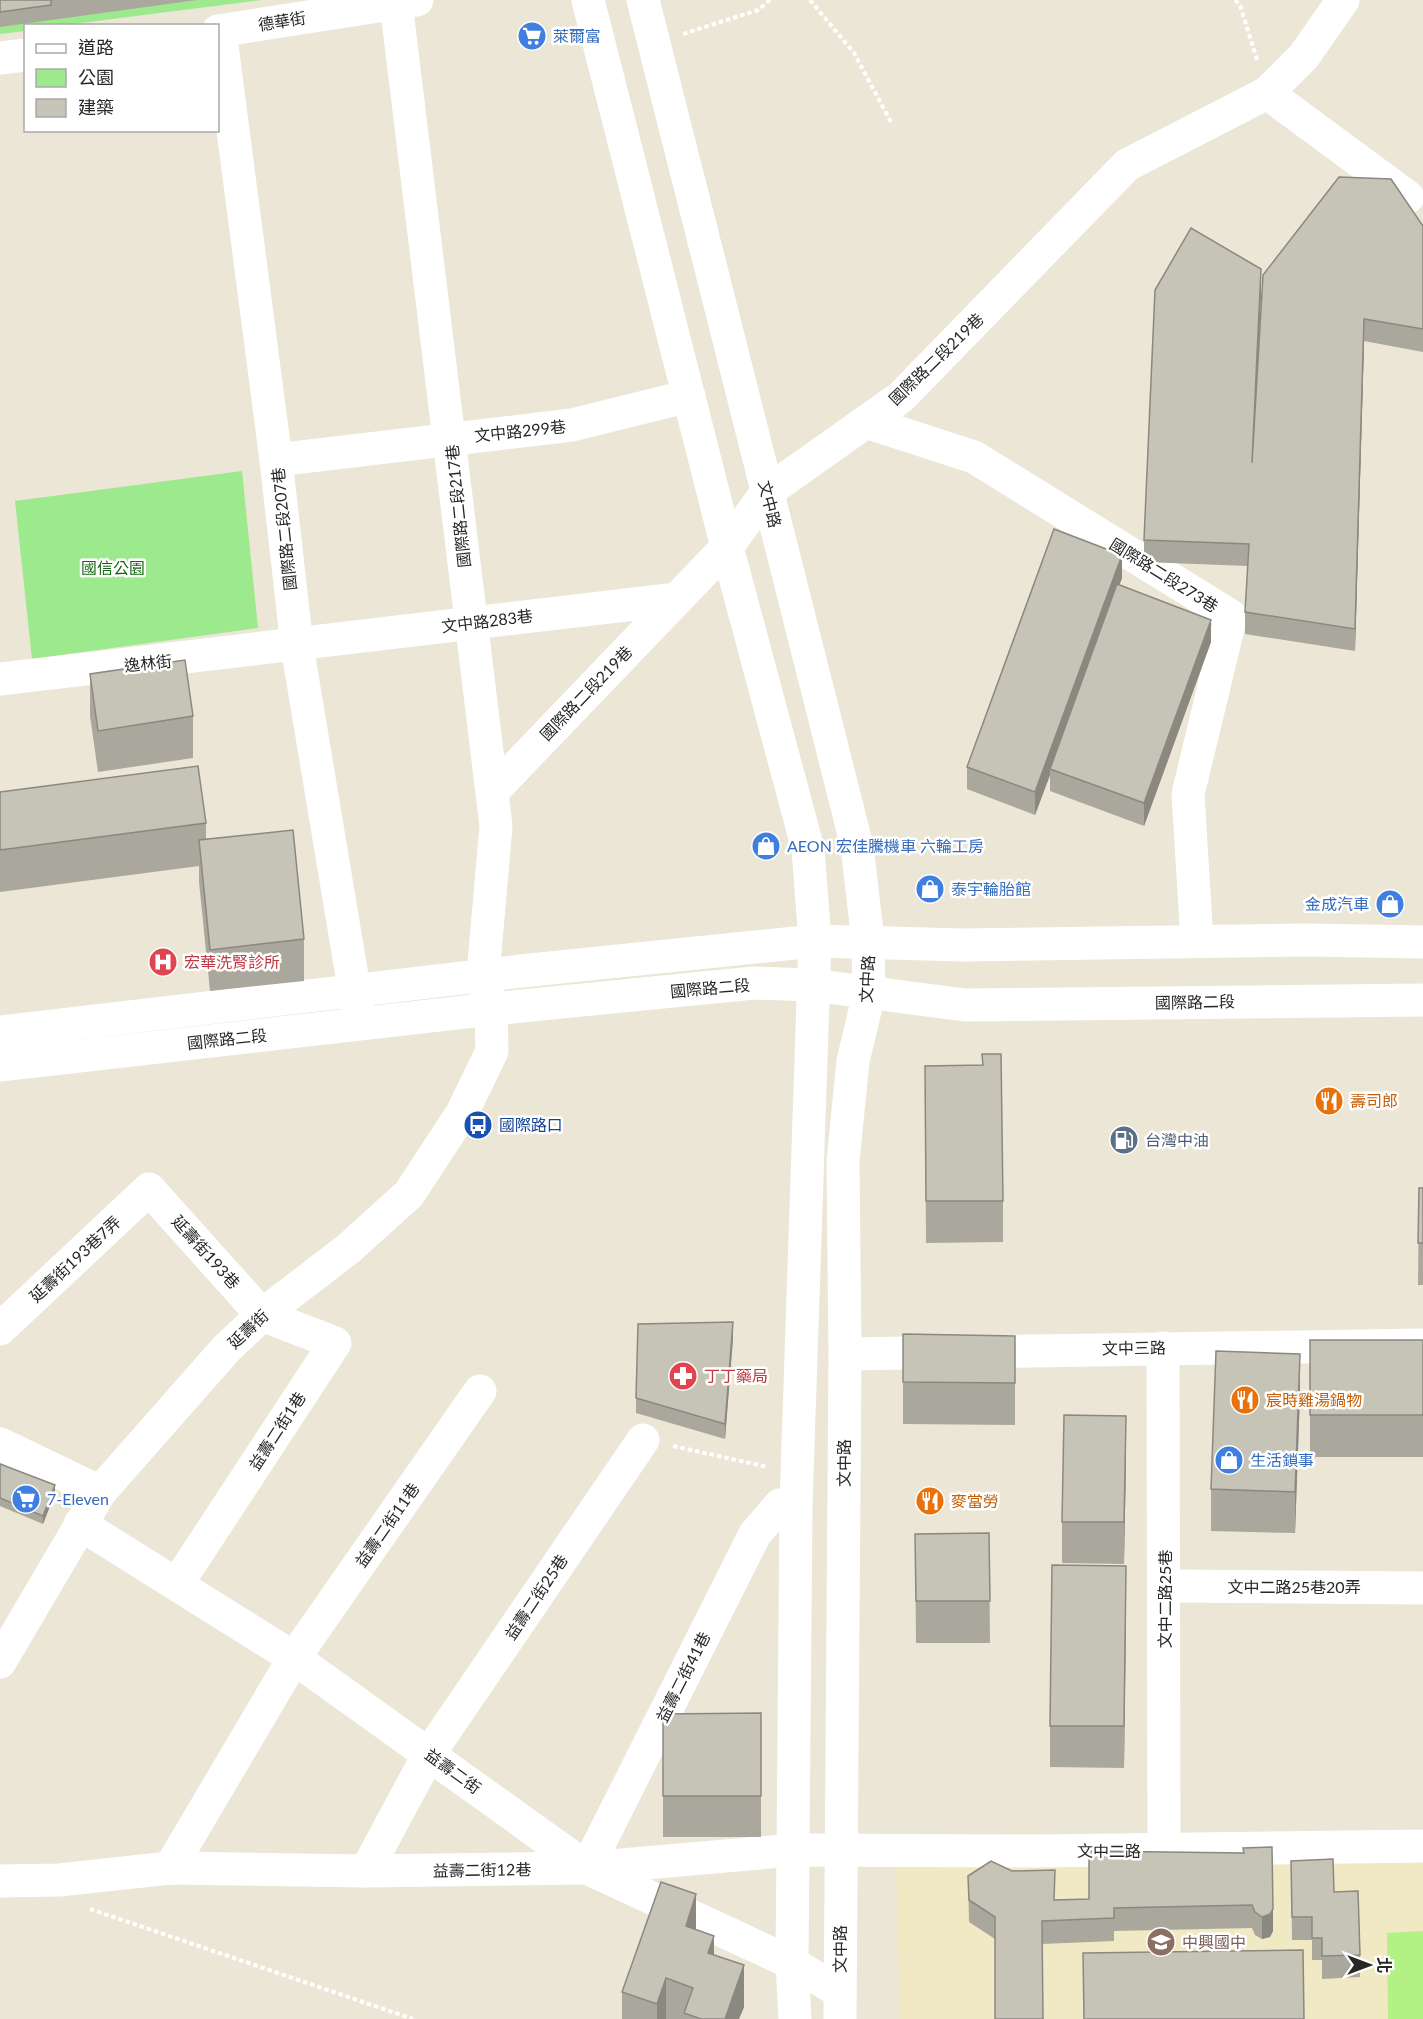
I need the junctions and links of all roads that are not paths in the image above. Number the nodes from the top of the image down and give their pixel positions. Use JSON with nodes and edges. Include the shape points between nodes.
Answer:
{"nodes":[{"id":1,"x":588,"y":0,"type":"edge"},
{"id":2,"x":642,"y":0,"type":"edge"},
{"id":3,"x":1343,"y":0,"type":"edge"},
{"id":4,"x":407,"y":1,"type":"edge"},
{"id":5,"x":219,"y":31,"type":"edge"},
{"id":6,"x":24,"y":55,"type":"edge"},
{"id":7,"x":0,"y":58,"type":"edge"},
{"id":8,"x":1267,"y":93,"type":"junction"},
{"id":9,"x":1408,"y":197,"type":"dead end"},
{"id":10,"x":689,"y":396,"type":"junction"},
{"id":11,"x":866,"y":422,"type":"junction"},
{"id":12,"x":450,"y":438,"type":"junction"},
{"id":13,"x":276,"y":460,"type":"junction"},
{"id":14,"x":767,"y":492,"type":"junction"},
{"id":15,"x":727,"y":547,"type":"junction"},
{"id":16,"x":677,"y":599,"type":"junction"},
{"id":17,"x":471,"y":623,"type":"junction"},
{"id":18,"x":297,"y":646,"type":"junction"},
{"id":19,"x":0,"y":679,"type":"edge"},
{"id":20,"x":492,"y":792,"type":"junction"},
{"id":21,"x":815,"y":941,"type":"junction"},
{"id":22,"x":868,"y":942,"type":"junction"},
{"id":23,"x":1197,"y":942,"type":"junction"},
{"id":24,"x":1423,"y":942,"type":"edge"},
{"id":25,"x":483,"y":975,"type":"junction"},
{"id":26,"x":812,"y":985,"type":"junction"},
{"id":27,"x":354,"y":991,"type":"junction"},
{"id":28,"x":869,"y":994,"type":"junction"},
{"id":29,"x":1423,"y":1000,"type":"edge"},
{"id":30,"x":491,"y":1009,"type":"junction"},
{"id":31,"x":360,"y":1024,"type":"junction"},
{"id":32,"x":0,"y":1032,"type":"edge"},
{"id":33,"x":0,"y":1065,"type":"edge"},
{"id":34,"x":149,"y":1189,"type":"joint"},
{"id":35,"x":262,"y":1315,"type":"junction"},
{"id":36,"x":0,"y":1329,"type":"edge"},
{"id":37,"x":1423,"y":1345,"type":"edge"},
{"id":38,"x":1163,"y":1348,"type":"junction"},
{"id":39,"x":845,"y":1354,"type":"junction"},
{"id":40,"x":480,"y":1391,"type":"dead end"},
{"id":41,"x":643,"y":1440,"type":"road end"},
{"id":42,"x":0,"y":1444,"type":"edge"},
{"id":43,"x":797,"y":1489,"type":"junction"},
{"id":44,"x":100,"y":1492,"type":"junction"},
{"id":45,"x":80,"y":1524,"type":"junction"},
{"id":46,"x":177,"y":1584,"type":"junction"},
{"id":47,"x":1165,"y":1586,"type":"junction"},
{"id":48,"x":1423,"y":1588,"type":"edge"},
{"id":49,"x":5,"y":1645,"type":"edge"},
{"id":50,"x":294,"y":1658,"type":"junction"},
{"id":51,"x":429,"y":1754,"type":"junction"},
{"id":52,"x":1423,"y":1846,"type":"edge"},
{"id":53,"x":794,"y":1850,"type":"junction"},
{"id":54,"x":840,"y":1850,"type":"junction"},
{"id":55,"x":1164,"y":1850,"type":"junction"},
{"id":56,"x":170,"y":1868,"type":"junction"},
{"id":57,"x":588,"y":1868,"type":"junction"},
{"id":58,"x":366,"y":1871,"type":"junction"},
{"id":59,"x":0,"y":1881,"type":"edge"},
{"id":60,"x":792,"y":1963,"type":"junction"},
{"id":61,"x":840,"y":2006,"type":"edge"},
{"id":62,"x":795,"y":2019,"type":"edge"}],
"edges":[{"from":1,"to":10,"type":"street"},
{"from":2,"to":14,"type":"street","name":"文中路"},
{"from":3,"to":8,"type":"street","name":"國際路二段219巷","via":[[1304,56]]},
{"from":4,"to":5,"type":"street","name":"德華街"},
{"from":4,"to":12,"type":"street","name":"國際路二段217巷"},
{"from":5,"to":13,"type":"street","name":"國際路二段207巷"},
{"from":6,"to":7,"type":"street"},
{"from":8,"to":9,"type":"street"},
{"from":8,"to":11,"type":"street","name":"國際路二段219巷","via":[[1127,165],[901,397]]},
{"from":10,"to":12,"type":"street","name":"文中路299巷","via":[[573,425]]},
{"from":10,"to":15,"type":"street"},
{"from":11,"to":14,"type":"street","name":"國際路二段219巷"},
{"from":11,"to":23,"type":"street","name":"國際路二段273巷","via":[[974,457],[1231,616],[1188,794]]},
{"from":12,"to":13,"type":"street","name":"文中路299巷"},
{"from":12,"to":17,"type":"street","name":"國際路二段217巷"},
{"from":13,"to":18,"type":"street","name":"國際路二段207巷"},
{"from":14,"to":15,"type":"street","name":"國際路二段219巷"},
{"from":14,"to":22,"type":"street","name":"文中路","via":[[857,846]]},
{"from":15,"to":16,"type":"street","name":"國際路二段219巷"},
{"from":15,"to":21,"type":"street","via":[[808,849]]},
{"from":16,"to":17,"type":"street","name":"文中路283巷"},
{"from":16,"to":20,"type":"street","name":"國際路二段219巷"},
{"from":17,"to":18,"type":"street","name":"文中路283巷"},
{"from":17,"to":20,"type":"street","name":"國際路二段217巷"},
{"from":18,"to":19,"type":"street","name":"逸林街"},
{"from":18,"to":27,"type":"street","name":"國際路二段207巷"},
{"from":20,"to":25,"type":"street","name":"國際路二段217巷","via":[[496,826]]},
{"from":21,"to":22,"type":"street","name":"國際路二段"},
{"from":21,"to":25,"type":"street","name":"國際路二段"},
{"from":21,"to":26,"type":"street"},
{"from":22,"to":23,"type":"street","name":"國際路二段"},
{"from":22,"to":28,"type":"street","name":"文中路"},
{"from":23,"to":24,"type":"street","name":"國際路二段"},
{"from":25,"to":27,"type":"street","name":"國際路二段"},
{"from":25,"to":30,"type":"street","name":"國際路二段217巷"},
{"from":26,"to":28,"type":"street","name":"國際路二段"},
{"from":26,"to":30,"type":"street","name":"國際路二段","via":[[736,985]]},
{"from":26,"to":43,"type":"street"},
{"from":27,"to":31,"type":"street","name":"國際路二段207巷"},
{"from":27,"to":32,"type":"street","name":"國際路二段"},
{"from":28,"to":29,"type":"street","name":"國際路二段","via":[[965,1005]]},
{"from":28,"to":39,"type":"street","name":"文中路","via":[[853,1061],[843,1161]]},
{"from":30,"to":31,"type":"street","name":"國際路二段"},
{"from":30,"to":35,"type":"street","name":"延壽街","via":[[492,1051],[462,1113],[409,1194],[348,1249]]},
{"from":31,"to":33,"type":"street","name":"國際路二段"},
{"from":34,"to":35,"type":"street","name":"延壽街193巷"},
{"from":34,"to":36,"type":"street","name":"延壽街193巷7弄"},
{"from":35,"to":44,"type":"street","name":"延壽街","via":[[169,1411]]},
{"from":35,"to":46,"type":"street","name":"益壽二街1巷","via":[[335,1343]]},
{"from":37,"to":38,"type":"street","name":"文中三路"},
{"from":38,"to":39,"type":"street","name":"文中三路"},
{"from":38,"to":47,"type":"street","name":"文中二路25巷"},
{"from":39,"to":54,"type":"street","name":"文中路"},
{"from":40,"to":50,"type":"street","name":"益壽二街11巷"},
{"from":41,"to":51,"type":"street","name":"益壽二街25巷"},
{"from":42,"to":44,"type":"street"},
{"from":43,"to":53,"type":"street"},
{"from":43,"to":57,"type":"street","name":"益壽二街41巷","via":[[755,1534]]},
{"from":44,"to":45,"type":"street","name":"延壽街"},
{"from":45,"to":46,"type":"street","name":"益壽二街"},
{"from":45,"to":49,"type":"street","name":"延壽街"},
{"from":46,"to":50,"type":"street","name":"益壽二街"},
{"from":47,"to":48,"type":"street","name":"文中二路25巷20弄"},
{"from":47,"to":55,"type":"street","name":"文中二路25巷"},
{"from":50,"to":51,"type":"street","name":"益壽二街"},
{"from":50,"to":56,"type":"street"},
{"from":51,"to":57,"type":"street","name":"益壽二街"},
{"from":51,"to":58,"type":"street","name":"益壽二街25巷"},
{"from":52,"to":55,"type":"street","name":"文中二路"},
{"from":53,"to":54,"type":"street","name":"文中二路"},
{"from":53,"to":57,"type":"street","name":"益壽二街12巷"},
{"from":53,"to":60,"type":"street"},
{"from":54,"to":55,"type":"street","name":"文中二路"},
{"from":54,"to":61,"type":"street","name":"文中路"},
{"from":56,"to":58,"type":"street","name":"益壽二街12巷"},
{"from":56,"to":59,"type":"street","name":"益壽二街12巷","via":[[60,1880]]},
{"from":57,"to":58,"type":"street","name":"益壽二街12巷"},
{"from":57,"to":60,"type":"street","name":"益壽二街"},
{"from":60,"to":61,"type":"street","name":"益壽二街"},
{"from":60,"to":62,"type":"street"}]}
